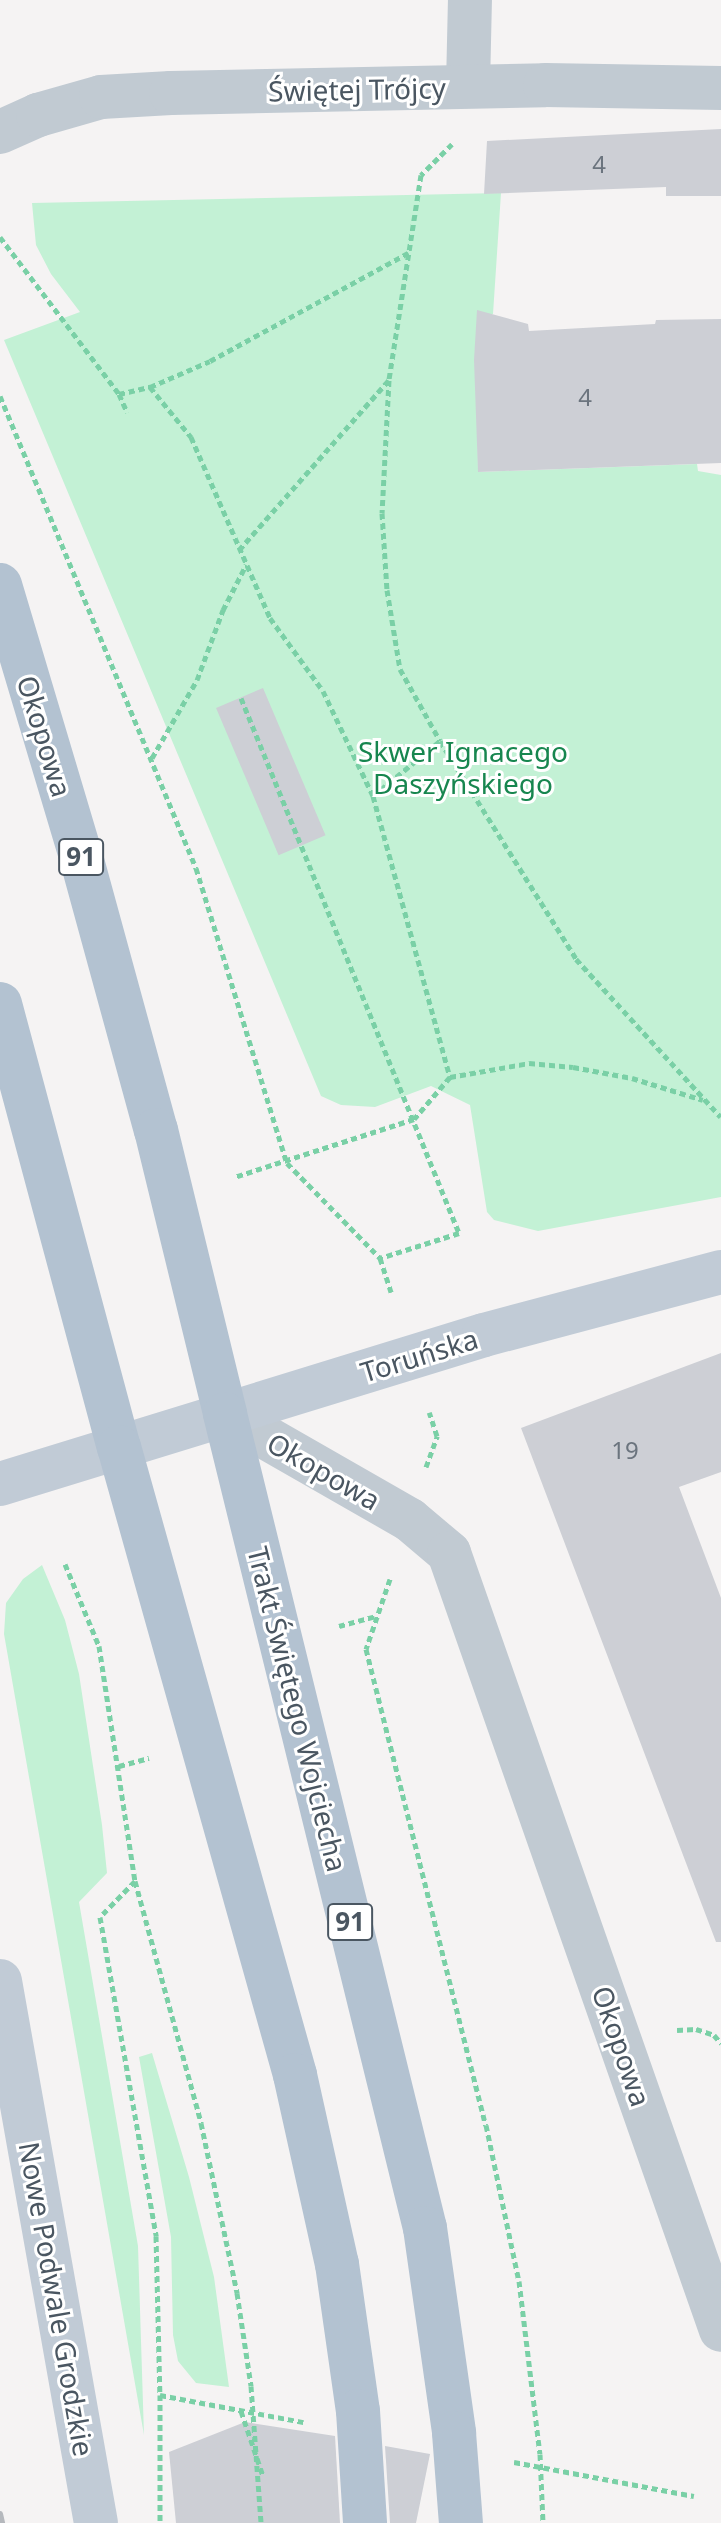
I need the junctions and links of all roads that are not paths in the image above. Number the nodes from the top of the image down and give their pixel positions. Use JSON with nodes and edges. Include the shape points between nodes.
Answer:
{"nodes":[{"id":1,"x":470,"y":0,"type":"edge"},
{"id":2,"x":468,"y":86,"type":"junction"},
{"id":3,"x":721,"y":88,"type":"edge"},
{"id":4,"x":0,"y":132,"type":"edge"},
{"id":5,"x":0,"y":585,"type":"edge"},
{"id":6,"x":0,"y":1004,"type":"edge"},
{"id":7,"x":721,"y":1272,"type":"edge"},
{"id":8,"x":225,"y":1414,"type":"junction"},
{"id":9,"x":119,"y":1447,"type":"junction"},
{"id":10,"x":0,"y":1484,"type":"edge"},
{"id":11,"x":0,"y":1981,"type":"edge"},
{"id":12,"x":721,"y":2330,"type":"edge"},
{"id":13,"x":96,"y":2523,"type":"edge"},
{"id":14,"x":365,"y":2523,"type":"edge"},
{"id":15,"x":461,"y":2523,"type":"edge"}],
"edges":[{"from":1,"to":2,"type":"street"},
{"from":2,"to":3,"type":"street","name":"Świętej Trójcy"},
{"from":2,"to":4,"type":"street","name":"Świętej Trójcy","via":[[101,97]]},
{"from":5,"to":8,"type":"main road","name":"Okopowa","number":"91","via":[[156,1130]]},
{"from":6,"to":9,"type":"main road"},
{"from":7,"to":8,"type":"street","name":"Toruńska","via":[[484,1335]]},
{"from":8,"to":9,"type":"street","name":"Toruńska"},
{"from":8,"to":12,"type":"street","name":"Okopowa","via":[[410,1520],[449,1553]]},
{"from":8,"to":15,"type":"main road","name":"Trakt Świętego Wojciecha","number":"91","bridge":true,"via":[[425,2228]]},
{"from":9,"to":10,"type":"street"},
{"from":9,"to":14,"type":"main road","bridge":true,"via":[[295,2075],[337,2264],[358,2411]]},
{"from":11,"to":13,"type":"street","name":"Nowe Podwale Grodzkie"}]}
